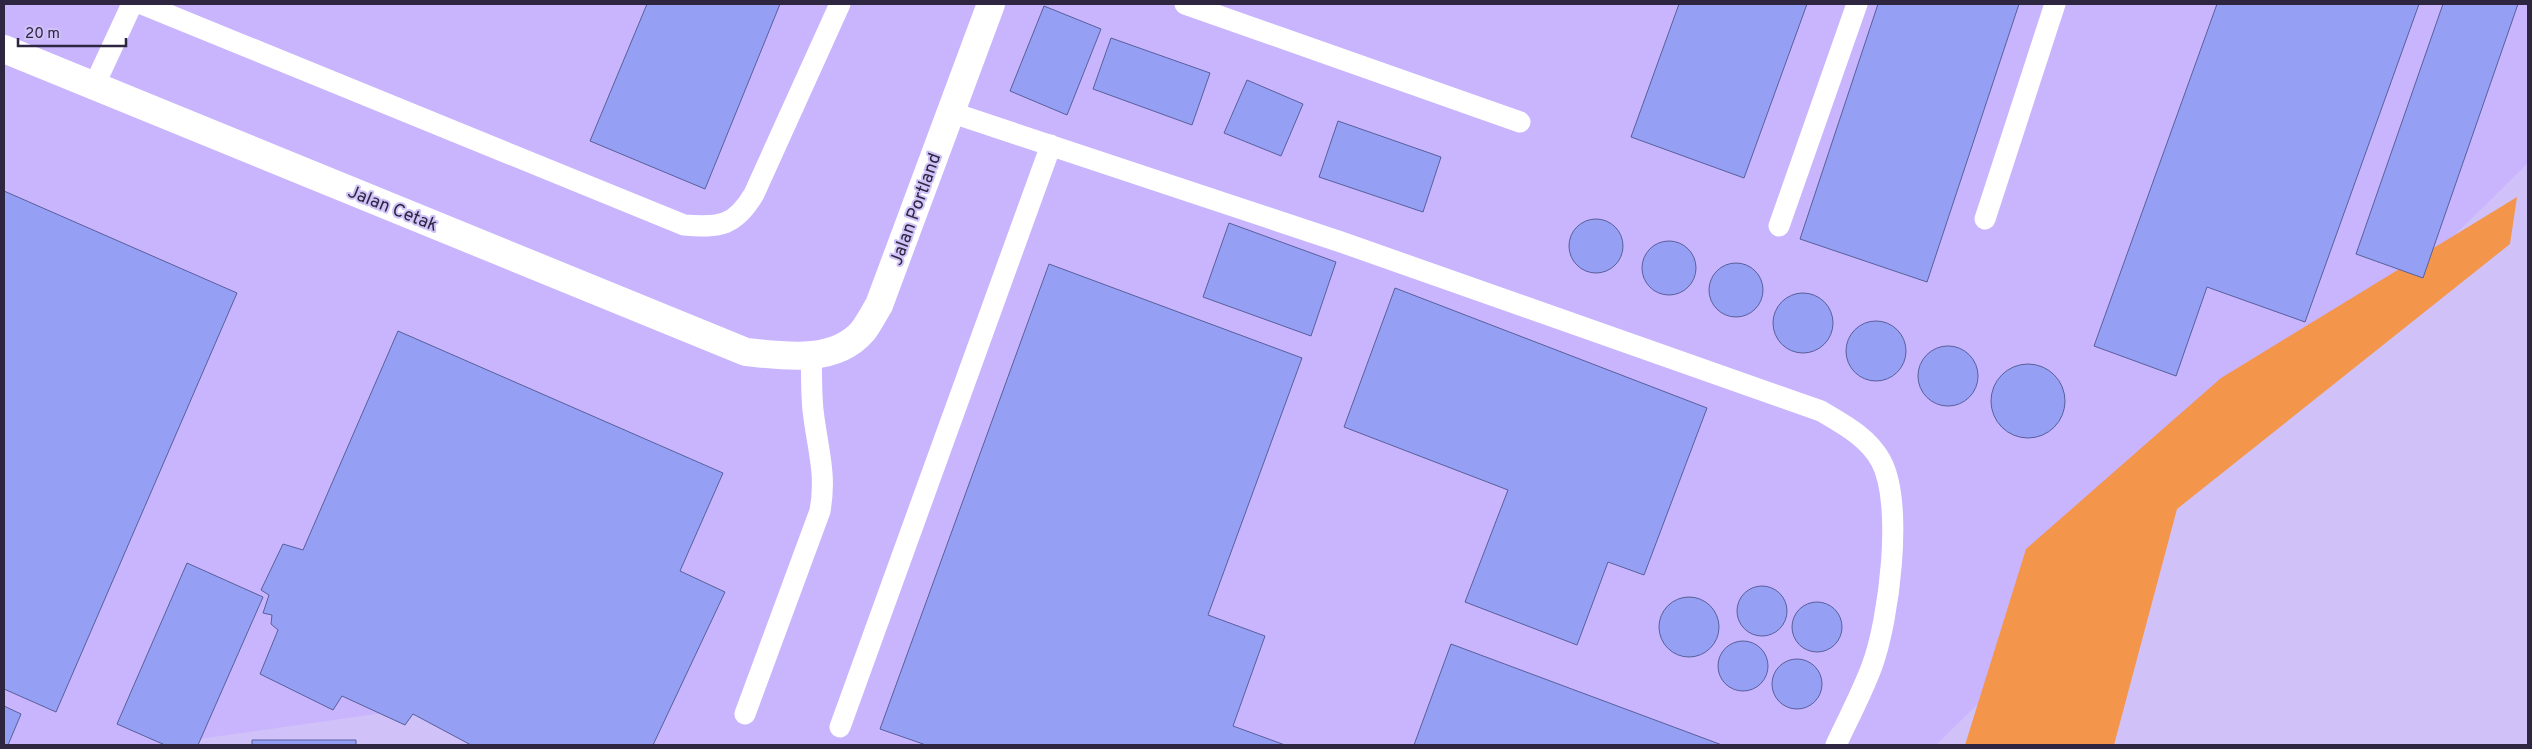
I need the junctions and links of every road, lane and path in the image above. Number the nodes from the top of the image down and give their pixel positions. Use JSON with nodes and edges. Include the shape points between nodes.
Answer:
{"nodes":[{"id":1,"x":132,"y":4,"type":"edge"},
{"id":2,"x":142,"y":4,"type":"edge"},
{"id":3,"x":840,"y":4,"type":"edge"},
{"id":4,"x":991,"y":4,"type":"edge"},
{"id":5,"x":1185,"y":4,"type":"edge"},
{"id":6,"x":1857,"y":4,"type":"edge"},
{"id":7,"x":2055,"y":4,"type":"edge"},
{"id":8,"x":4,"y":49,"type":"edge"},
{"id":9,"x":94,"y":86,"type":"junction"},
{"id":10,"x":950,"y":112,"type":"junction"},
{"id":11,"x":1520,"y":122,"type":"dead end"},
{"id":12,"x":1051,"y":145,"type":"junction"},
{"id":13,"x":1985,"y":219,"type":"dead end"},
{"id":14,"x":1778,"y":226,"type":"dead end"},
{"id":15,"x":784,"y":356,"type":"joint"},
{"id":16,"x":811,"y":356,"type":"junction"},
{"id":17,"x":745,"y":714,"type":"dead end"},
{"id":18,"x":840,"y":727,"type":"dead end"},
{"id":19,"x":1836,"y":745,"type":"edge"}],
"edges":[{"from":1,"to":9,"type":"lane"},
{"from":2,"to":3,"type":"lane","via":[[684,225],[707,226],[722,224],[744,212]]},
{"from":4,"to":10,"type":"street","name":"Jalan Portland"},
{"from":5,"to":11,"type":"lane"},
{"from":6,"to":14,"type":"lane"},
{"from":7,"to":13,"type":"lane"},
{"from":8,"to":9,"type":"street","name":"Jalan Cetak"},
{"from":9,"to":15,"type":"street","name":"Jalan Cetak","via":[[746,352]]},
{"from":10,"to":12,"type":"lane"},
{"from":10,"to":16,"type":"street","name":"Jalan Portland","via":[[879,305],[863,330],[850,342]]},
{"from":12,"to":18,"type":"lane"},
{"from":12,"to":19,"type":"lane","via":[[1342,242],[1820,411],[1855,430],[1881,460],[1890,486],[1893,512],[1891,559],[1886,604],[1872,665]]},
{"from":15,"to":16,"type":"street","name":"Jalan Portland"},
{"from":16,"to":17,"type":"lane","via":[[812,407],[823,464],[820,511]]}]}
